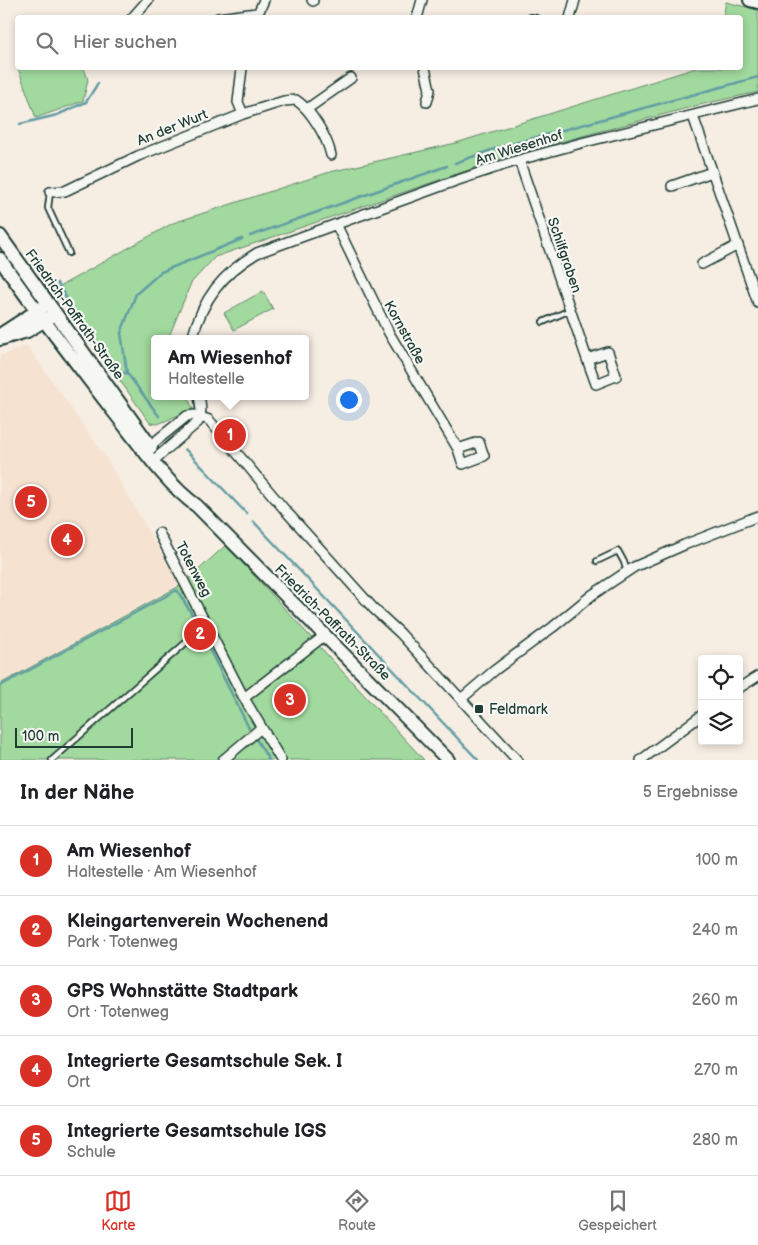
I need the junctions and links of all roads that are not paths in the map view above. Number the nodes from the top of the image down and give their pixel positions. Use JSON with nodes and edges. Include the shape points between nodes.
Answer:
{"nodes":[{"id":1,"x":148,"y":0,"type":"edge"},
{"id":2,"x":264,"y":0,"type":"edge"},
{"id":3,"x":422,"y":0,"type":"edge"},
{"id":4,"x":575,"y":0,"type":"edge"},
{"id":5,"x":750,"y":0,"type":"edge"},
{"id":6,"x":758,"y":2,"type":"edge"},
{"id":7,"x":135,"y":15,"type":"edge"},
{"id":8,"x":257,"y":15,"type":"edge"},
{"id":9,"x":418,"y":15,"type":"edge"},
{"id":10,"x":571,"y":15,"type":"edge"},
{"id":11,"x":242,"y":70,"type":"edge"},
{"id":12,"x":425,"y":70,"type":"edge"},
{"id":13,"x":351,"y":78,"type":"dead end"},
{"id":14,"x":758,"y":99,"type":"edge"},
{"id":15,"x":427,"y":102,"type":"dead end"},
{"id":16,"x":306,"y":109,"type":"junction"},
{"id":17,"x":243,"y":114,"type":"junction"},
{"id":18,"x":693,"y":116,"type":"junction"},
{"id":19,"x":331,"y":155,"type":"dead end"},
{"id":20,"x":519,"y":160,"type":"junction"},
{"id":21,"x":712,"y":172,"type":"junction"},
{"id":22,"x":672,"y":186,"type":"dead end"},
{"id":23,"x":50,"y":192,"type":"joint"},
{"id":24,"x":336,"y":224,"type":"junction"},
{"id":25,"x":0,"y":236,"type":"edge"},
{"id":26,"x":738,"y":245,"type":"junction"},
{"id":27,"x":69,"y":253,"type":"dead end"},
{"id":28,"x":0,"y":259,"type":"edge"},
{"id":29,"x":702,"y":264,"type":"dead end"},
{"id":30,"x":758,"y":301,"type":"edge"},
{"id":31,"x":52,"y":308,"type":"junction"},
{"id":32,"x":570,"y":310,"type":"junction"},
{"id":33,"x":41,"y":317,"type":"junction"},
{"id":34,"x":543,"y":322,"type":"dead end"},
{"id":35,"x":193,"y":335,"type":"edge"},
{"id":36,"x":0,"y":337,"type":"edge"},
{"id":37,"x":587,"y":359,"type":"dead end"},
{"id":38,"x":200,"y":400,"type":"edge"},
{"id":39,"x":201,"y":416,"type":"junction"},
{"id":40,"x":147,"y":448,"type":"junction"},
{"id":41,"x":458,"y":449,"type":"dead end"},
{"id":42,"x":156,"y":458,"type":"junction"},
{"id":43,"x":758,"y":516,"type":"edge"},
{"id":44,"x":159,"y":533,"type":"dead end"},
{"id":45,"x":597,"y":561,"type":"dead end"},
{"id":46,"x":627,"y":572,"type":"junction"},
{"id":47,"x":207,"y":624,"type":"junction"},
{"id":48,"x":324,"y":636,"type":"junction"},
{"id":49,"x":758,"y":676,"type":"edge"},
{"id":50,"x":743,"y":685,"type":"edge"},
{"id":51,"x":244,"y":698,"type":"junction"},
{"id":52,"x":461,"y":699,"type":"junction"},
{"id":53,"x":698,"y":718,"type":"edge"},
{"id":54,"x":261,"y":728,"type":"junction"},
{"id":55,"x":52,"y":760,"type":"edge"},
{"id":56,"x":223,"y":760,"type":"edge"},
{"id":57,"x":281,"y":760,"type":"edge"},
{"id":58,"x":448,"y":760,"type":"edge"},
{"id":59,"x":517,"y":760,"type":"edge"},
{"id":60,"x":641,"y":760,"type":"edge"}],
"edges":[{"from":1,"to":7,"type":"street"},
{"from":2,"to":8,"type":"street"},
{"from":3,"to":9,"type":"street"},
{"from":4,"to":10,"type":"street"},
{"from":5,"to":6,"type":"main road"},
{"from":11,"to":17,"type":"street","via":[[238,102]]},
{"from":12,"to":15,"type":"street","via":[[430,90]]},
{"from":13,"to":16,"type":"street"},
{"from":14,"to":18,"type":"street","name":"Am Wiesenhof"},
{"from":16,"to":17,"type":"street","name":"An der Wurt","via":[[296,100],[290,100]]},
{"from":16,"to":19,"type":"street","via":[[328,144]]},
{"from":17,"to":23,"type":"street","name":"An der Wurt","via":[[138,156],[66,192]]},
{"from":18,"to":20,"type":"street","name":"Am Wiesenhof"},
{"from":18,"to":21,"type":"street"},
{"from":20,"to":24,"type":"street","name":"Am Wiesenhof"},
{"from":20,"to":32,"type":"street","name":"Schilfgraben"},
{"from":21,"to":22,"type":"street"},
{"from":21,"to":26,"type":"street"},
{"from":23,"to":27,"type":"lane","via":[[48,208]]},
{"from":24,"to":35,"type":"street","name":"Am Wiesenhof","via":[[257,253],[236,267],[207,299]]},
{"from":24,"to":41,"type":"street","name":"Kornstraße","via":[[389,333]]},
{"from":25,"to":31,"type":"main road","name":"Friedrich-Paffrath-Straße"},
{"from":26,"to":29,"type":"street"},
{"from":26,"to":30,"type":"street"},
{"from":28,"to":33,"type":"main road","name":"Friedrich-Paffrath-Straße"},
{"from":31,"to":33,"type":"main road"},
{"from":31,"to":40,"type":"main road","name":"Friedrich-Paffrath-Straße"},
{"from":32,"to":34,"type":"lane"},
{"from":32,"to":37,"type":"street","name":"Schilfgraben"},
{"from":33,"to":36,"type":"main road"},
{"from":33,"to":40,"type":"main road","name":"Friedrich-Paffrath-Straße"},
{"from":38,"to":39,"type":"street"},
{"from":39,"to":40,"type":"street","via":[[191,415],[182,419]]},
{"from":39,"to":42,"type":"street","via":[[192,428]]},
{"from":39,"to":52,"type":"street","via":[[209,420],[278,503]]},
{"from":40,"to":42,"type":"main road","name":"Friedrich-Paffrath-Straße"},
{"from":42,"to":48,"type":"main road","name":"Friedrich-Paffrath-Straße","via":[[184,497],[197,506]]},
{"from":43,"to":46,"type":"street"},
{"from":44,"to":47,"type":"street","name":"Totenweg"},
{"from":45,"to":46,"type":"lane","via":[[618,551]]},
{"from":46,"to":52,"type":"street","via":[[592,595]]},
{"from":47,"to":51,"type":"street","name":"Totenweg"},
{"from":47,"to":55,"type":"lane"},
{"from":48,"to":51,"type":"street"},
{"from":48,"to":58,"type":"main road","name":"Friedrich-Paffrath-Straße"},
{"from":49,"to":50,"type":"street"},
{"from":51,"to":54,"type":"street","name":"Totenweg"},
{"from":52,"to":59,"type":"street"},
{"from":53,"to":60,"type":"street"},
{"from":54,"to":56,"type":"street"},
{"from":54,"to":57,"type":"street","name":"Totenweg"}]}
